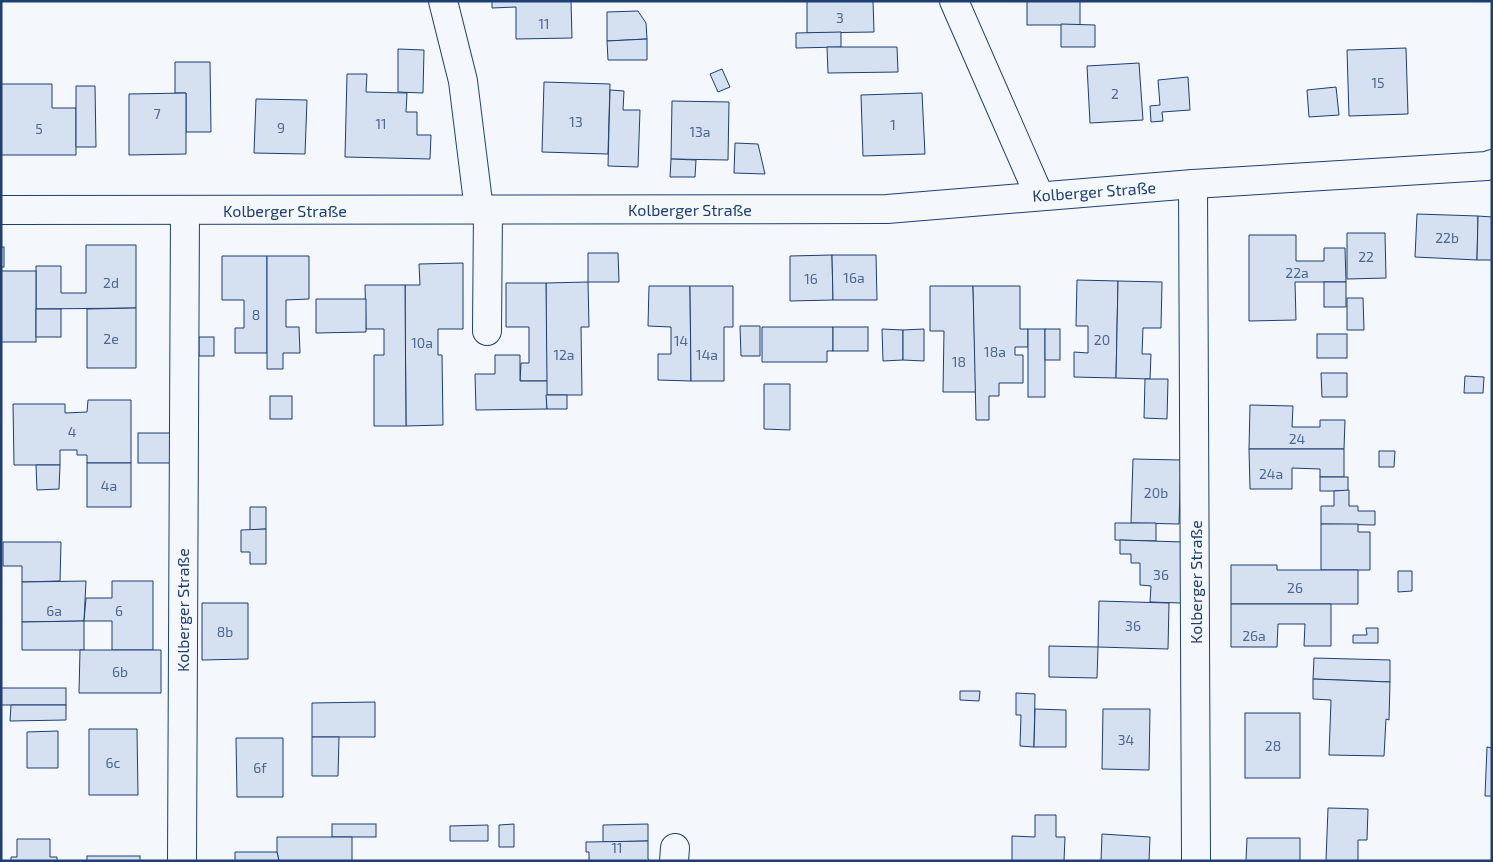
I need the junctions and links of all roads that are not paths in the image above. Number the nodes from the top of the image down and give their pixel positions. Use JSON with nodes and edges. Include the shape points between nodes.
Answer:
{"nodes":[{"id":1,"x":443,"y":1,"type":"edge"},
{"id":2,"x":954,"y":1,"type":"edge"},
{"id":3,"x":1492,"y":164,"type":"edge"},
{"id":4,"x":1194,"y":184,"type":"junction"},
{"id":5,"x":1039,"y":195,"type":"junction"},
{"id":6,"x":1,"y":210,"type":"edge"},
{"id":7,"x":184,"y":210,"type":"junction"},
{"id":8,"x":483,"y":210,"type":"junction"},
{"id":9,"x":487,"y":331,"type":"dead end"},
{"id":10,"x":182,"y":861,"type":"edge"},
{"id":11,"x":1196,"y":861,"type":"edge"}],
"edges":[{"from":1,"to":8,"type":"street","via":[[464,81]]},
{"from":2,"to":5,"type":"street"},
{"from":3,"to":4,"type":"street","name":"Kolberger Straße"},
{"from":4,"to":5,"type":"street","name":"Kolberger Straße"},
{"from":4,"to":11,"type":"street","name":"Kolberger Straße"},
{"from":5,"to":8,"type":"street","name":"Kolberger Straße","via":[[887,209]]},
{"from":6,"to":7,"type":"street","name":"Kolberger Straße"},
{"from":7,"to":8,"type":"street","name":"Kolberger Straße"},
{"from":7,"to":10,"type":"street","name":"Kolberger Straße"},
{"from":8,"to":9,"type":"street"}]}
